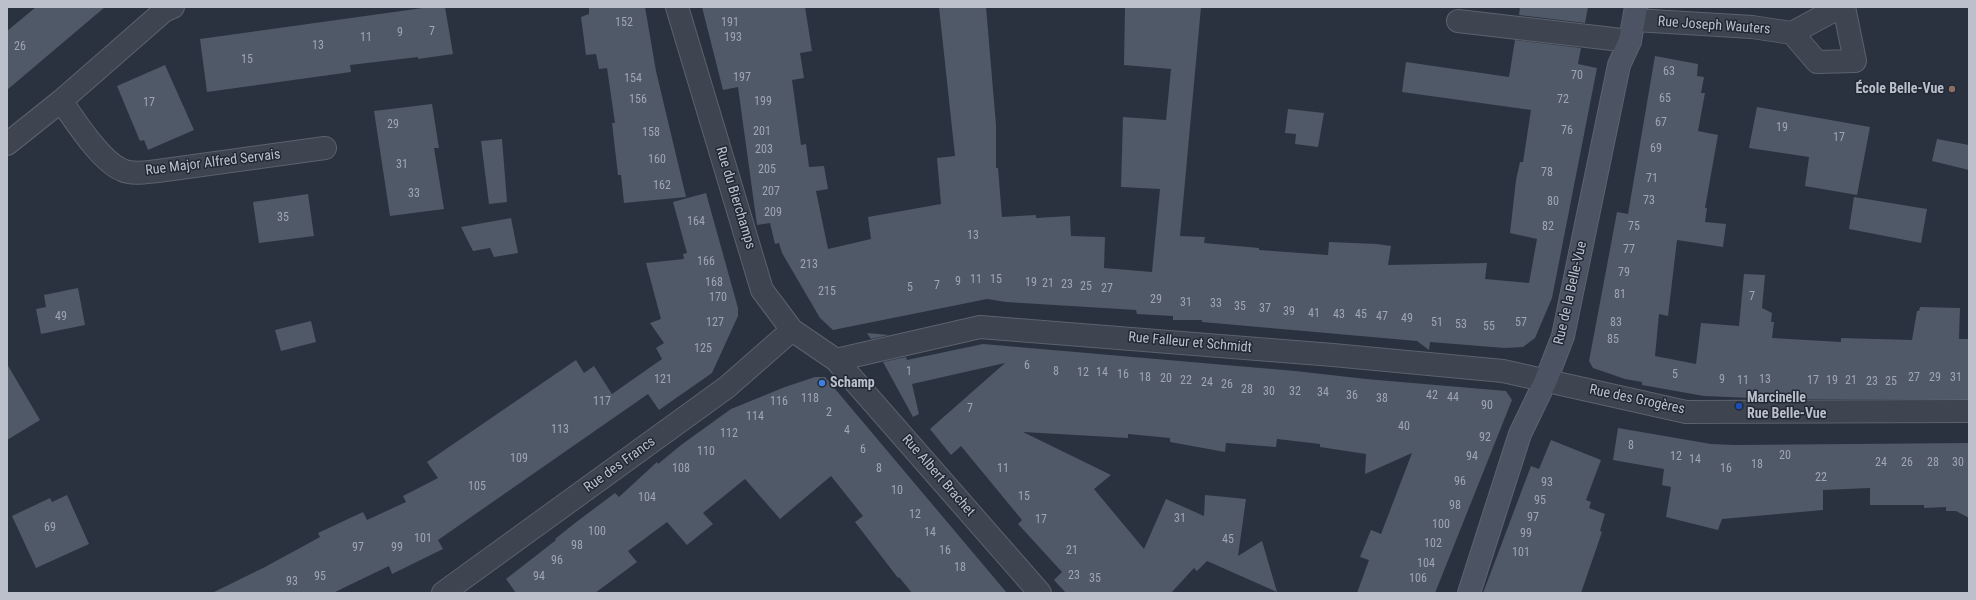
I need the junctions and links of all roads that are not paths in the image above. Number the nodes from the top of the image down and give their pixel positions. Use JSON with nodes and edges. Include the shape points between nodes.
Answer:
{"nodes":[{"id":1,"x":173,"y":7,"type":"edge"},
{"id":2,"x":678,"y":7,"type":"edge"},
{"id":3,"x":1840,"y":7,"type":"edge"},
{"id":4,"x":1844,"y":7,"type":"edge"},
{"id":5,"x":1636,"y":13,"type":"edge"},
{"id":6,"x":1458,"y":21,"type":"dead end"},
{"id":7,"x":1792,"y":33,"type":"junction"},
{"id":8,"x":1630,"y":41,"type":"junction"},
{"id":9,"x":61,"y":100,"type":"junction"},
{"id":10,"x":7,"y":144,"type":"edge"},
{"id":11,"x":325,"y":148,"type":"dead end"},
{"id":12,"x":792,"y":330,"type":"junction"},
{"id":13,"x":836,"y":360,"type":"junction"},
{"id":14,"x":1546,"y":380,"type":"junction"},
{"id":15,"x":1969,"y":411,"type":"edge"},
{"id":16,"x":443,"y":593,"type":"edge"},
{"id":17,"x":1040,"y":593,"type":"edge"},
{"id":18,"x":1469,"y":593,"type":"edge"}],
"edges":[{"from":1,"to":9,"type":"street","via":[[164,11]]},
{"from":2,"to":12,"type":"street","name":"Rue du Bierchamps","via":[[762,290]]},
{"from":3,"to":7,"type":"street"},
{"from":4,"to":7,"type":"street","via":[[1855,61],[1817,62]]},
{"from":5,"to":7,"type":"street","name":"Rue Joseph Wauters"},
{"from":5,"to":8,"type":"street","name":"Rue de la Belle-Vue"},
{"from":6,"to":8,"type":"street"},
{"from":8,"to":14,"type":"street","name":"Rue de la Belle-Vue","via":[[1619,65],[1563,336]]},
{"from":9,"to":10,"type":"street"},
{"from":9,"to":11,"type":"street","name":"Rue Major Alfred Servais","via":[[108,161],[122,170],[135,173]]},
{"from":12,"to":13,"type":"street","name":"Rue du Bierchamps"},
{"from":12,"to":16,"type":"street","name":"Rue des Francs","via":[[727,387]]},
{"from":13,"to":14,"type":"street","name":"Rue Falleur et Schmidt","via":[[980,327],[1341,355],[1503,371]]},
{"from":13,"to":17,"type":"street","name":"Rue Albert Brachet"},
{"from":14,"to":15,"type":"street","name":"Rue des Grogères","via":[[1686,412]]},
{"from":14,"to":18,"type":"street","name":"Rue de la Belle-Vue","via":[[1520,434]]}]}
